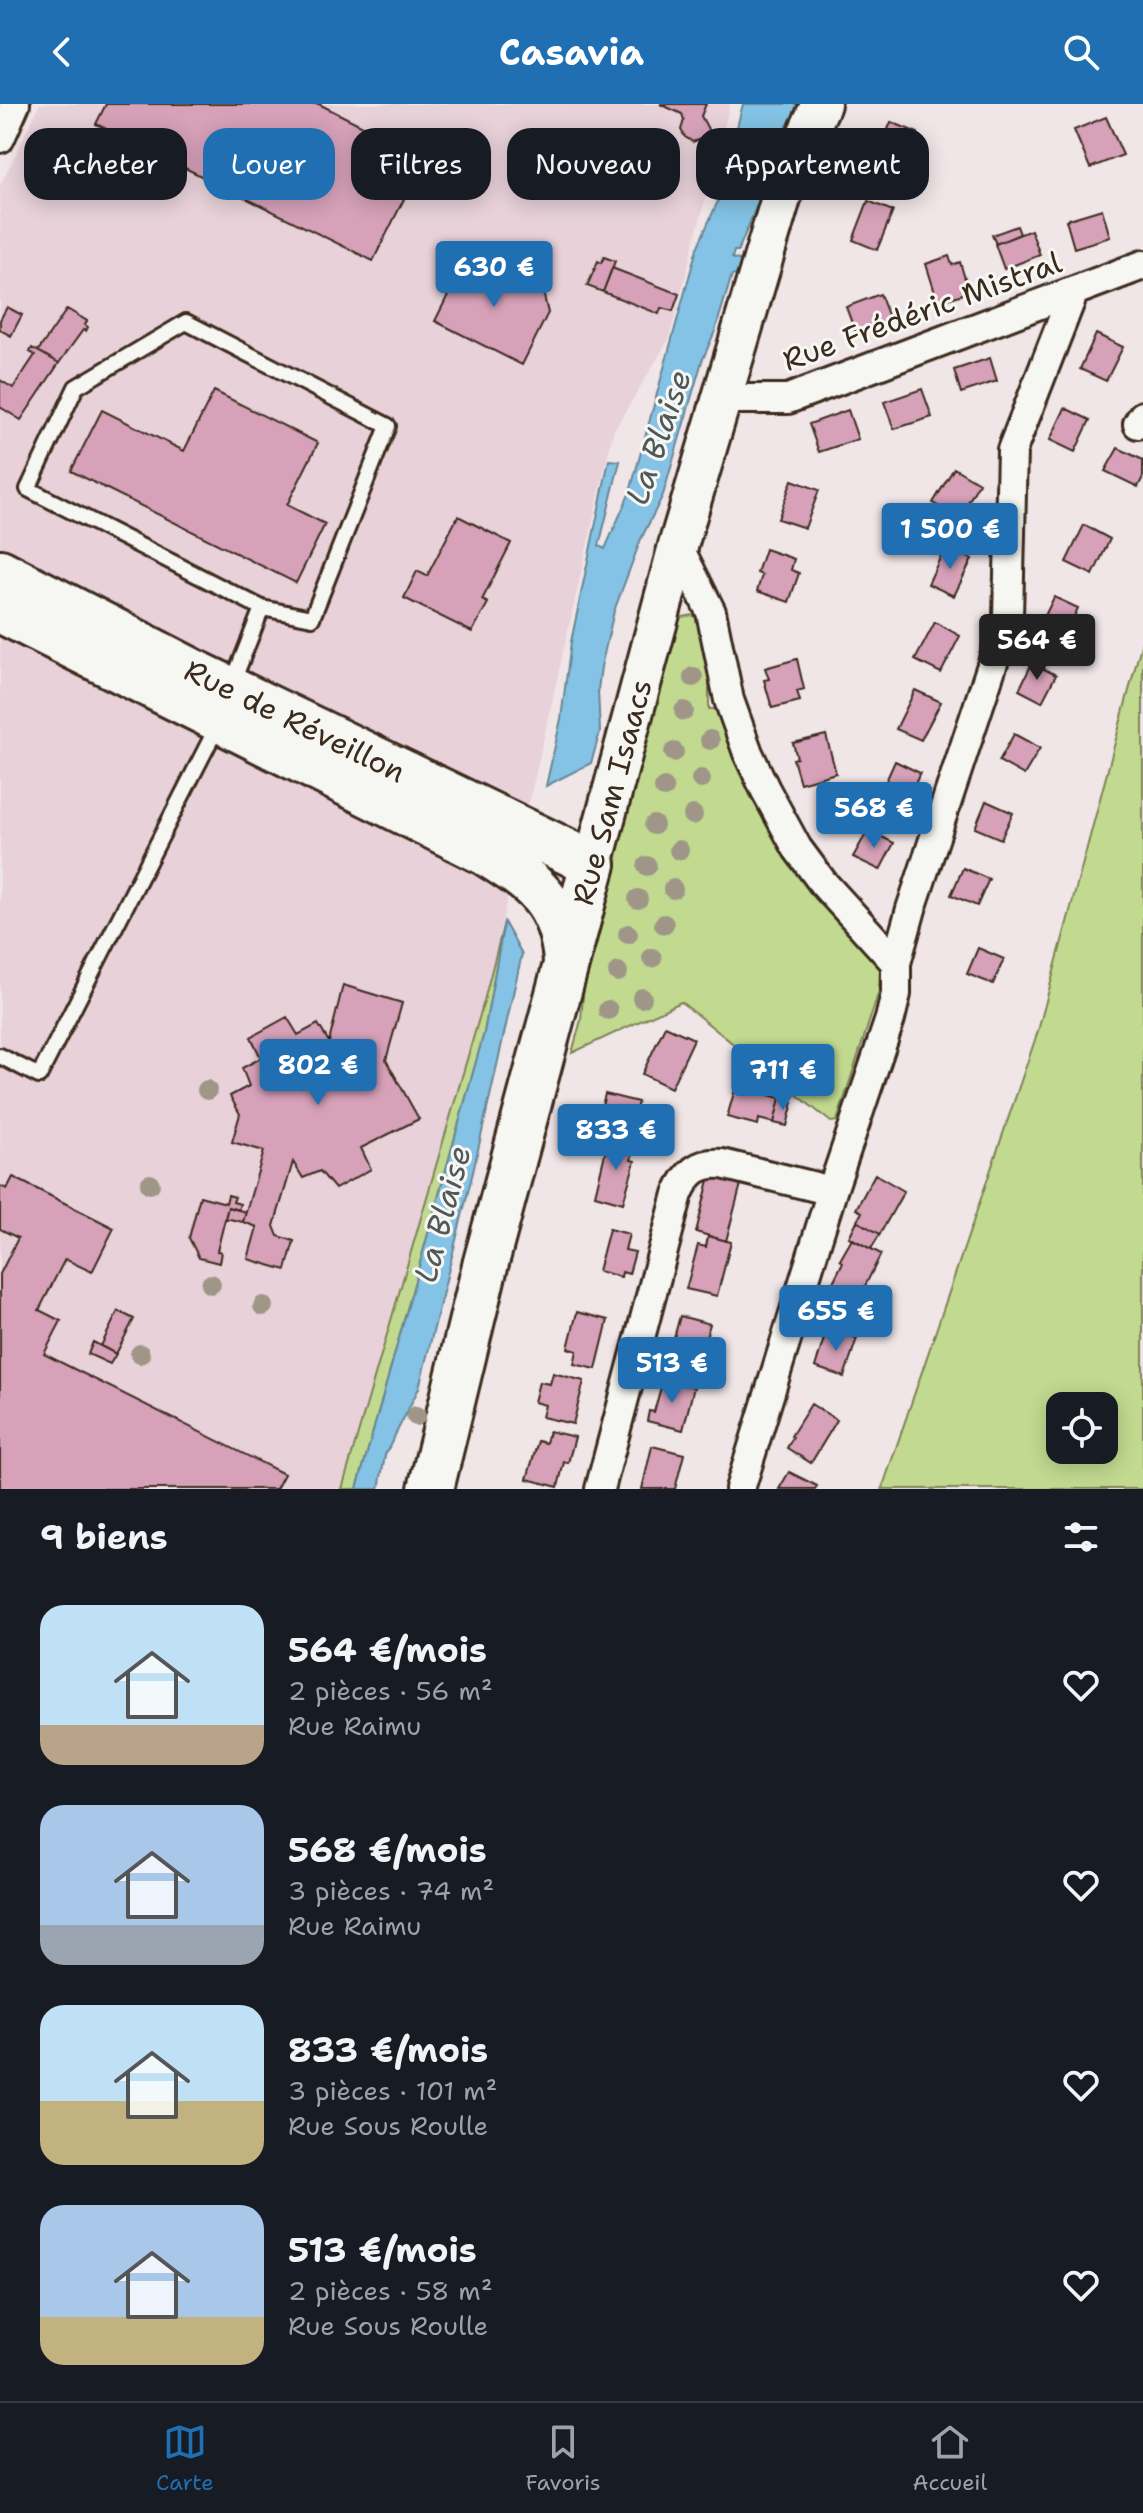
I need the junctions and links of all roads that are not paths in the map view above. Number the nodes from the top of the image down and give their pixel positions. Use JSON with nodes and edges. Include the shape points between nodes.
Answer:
{"nodes":[{"id":1,"x":15,"y":104,"type":"edge"},
{"id":2,"x":821,"y":104,"type":"edge"},
{"id":3,"x":0,"y":138,"type":"edge"},
{"id":4,"x":1143,"y":265,"type":"edge"},
{"id":5,"x":1074,"y":291,"type":"junction"},
{"id":6,"x":721,"y":399,"type":"junction"},
{"id":7,"x":678,"y":546,"type":"junction"},
{"id":8,"x":1,"y":603,"type":"edge"},
{"id":9,"x":262,"y":608,"type":"junction"},
{"id":10,"x":225,"y":705,"type":"junction"},
{"id":11,"x":486,"y":853,"type":"junction"},
{"id":12,"x":589,"y":876,"type":"junction"},
{"id":13,"x":566,"y":961,"type":"junction"},
{"id":14,"x":896,"y":963,"type":"junction"},
{"id":15,"x":0,"y":1056,"type":"edge"},
{"id":16,"x":832,"y":1191,"type":"junction"},
{"id":17,"x":431,"y":1489,"type":"edge"},
{"id":18,"x":600,"y":1489,"type":"edge"},
{"id":19,"x":740,"y":1489,"type":"edge"}],
"edges":[{"from":1,"to":3,"type":"street"},
{"from":2,"to":6,"type":"main road","name":"Rue Sam Isaacs","via":[[787,178]]},
{"from":4,"to":5,"type":"street","name":"Rue Frédéric Mistral"},
{"from":5,"to":6,"type":"street","name":"Rue Frédéric Mistral","via":[[788,399]]},
{"from":5,"to":14,"type":"street","via":[[1012,450],[1008,617]]},
{"from":6,"to":7,"type":"main road","name":"Rue Sam Isaacs"},
{"from":7,"to":12,"type":"main road","name":"Rue Sam Isaacs"},
{"from":7,"to":14,"type":"street","via":[[711,612],[729,700],[765,789],[823,883]]},
{"from":8,"to":10,"type":"main road","name":"Rue de Réveillon"},
{"from":9,"to":9,"type":"lane","via":[[28,489],[76,387],[186,322],[388,426],[312,618]]},
{"from":9,"to":10,"type":"lane"},
{"from":10,"to":11,"type":"main road","name":"Rue de Réveillon"},
{"from":10,"to":12,"type":"main road","name":"Rue de Réveillon"},
{"from":10,"to":15,"type":"lane","via":[[39,1076]]},
{"from":11,"to":12,"type":"main road","name":"Rue de Réveillon"},
{"from":11,"to":13,"type":"main road","name":"Rue de Réveillon","via":[[544,896],[561,926]]},
{"from":12,"to":13,"type":"main road","name":"Rue Sam Isaacs"},
{"from":13,"to":17,"type":"main road","name":"Rue Sam Isaacs"},
{"from":14,"to":16,"type":"street","via":[[890,1019]]},
{"from":16,"to":18,"type":"street","via":[[722,1164],[697,1167],[687,1178],[678,1194]]},
{"from":16,"to":19,"type":"street"}]}
